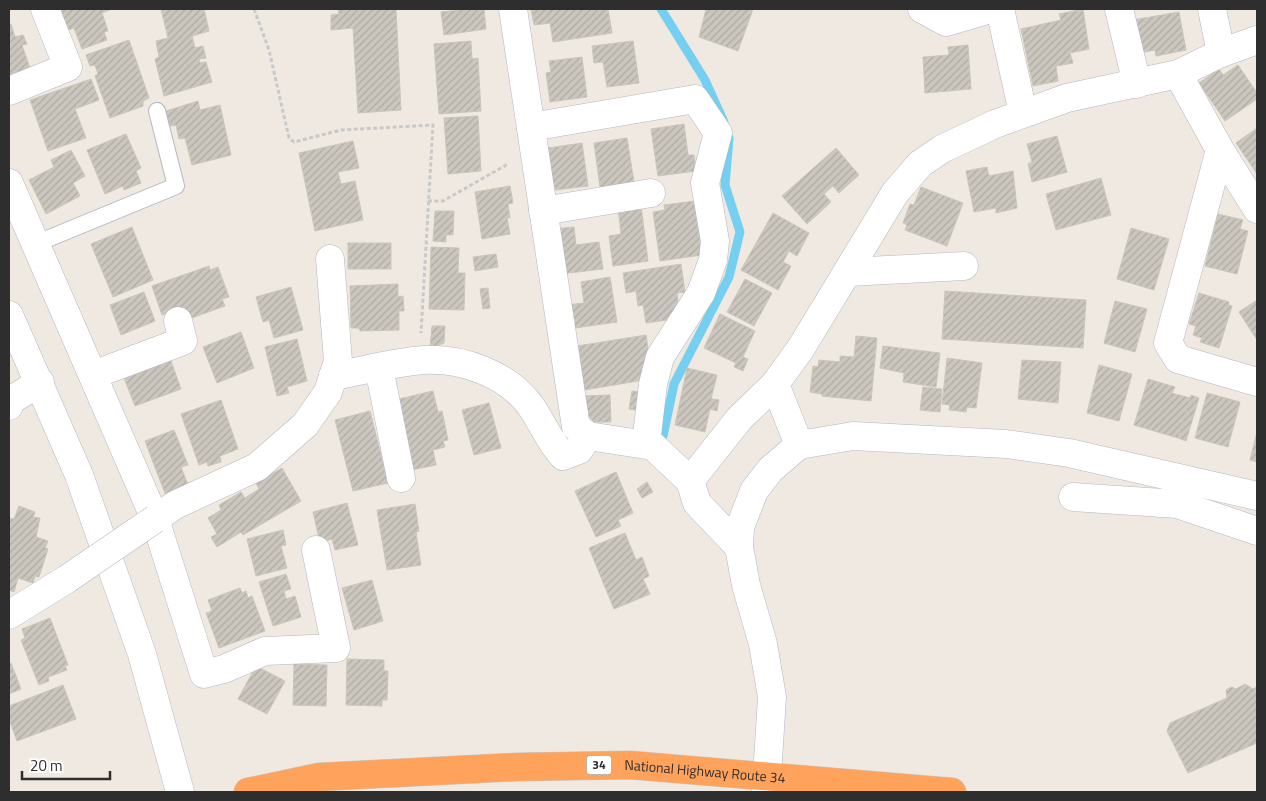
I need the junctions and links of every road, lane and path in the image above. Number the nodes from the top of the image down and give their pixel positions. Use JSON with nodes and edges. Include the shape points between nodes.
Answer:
{"nodes":[{"id":1,"x":45,"y":9,"type":"edge"},
{"id":2,"x":254,"y":9,"type":"edge"},
{"id":3,"x":514,"y":9,"type":"edge"},
{"id":4,"x":922,"y":9,"type":"edge"},
{"id":5,"x":990,"y":9,"type":"edge"},
{"id":6,"x":1000,"y":9,"type":"edge"},
{"id":7,"x":1119,"y":9,"type":"edge"},
{"id":8,"x":1212,"y":9,"type":"edge"},
{"id":9,"x":1245,"y":50,"type":"edge"},
{"id":10,"x":1178,"y":74,"type":"junction"},
{"id":11,"x":1137,"y":84,"type":"junction"},
{"id":12,"x":9,"y":91,"type":"edge"},
{"id":13,"x":157,"y":111,"type":"dead end"},
{"id":14,"x":1023,"y":114,"type":"junction"},
{"id":15,"x":533,"y":138,"type":"junction"},
{"id":16,"x":1220,"y":150,"type":"junction"},
{"id":17,"x":9,"y":183,"type":"edge"},
{"id":18,"x":651,"y":193,"type":"dead end"},
{"id":19,"x":428,"y":201,"type":"junction"},
{"id":20,"x":1257,"y":209,"type":"edge"},
{"id":21,"x":543,"y":211,"type":"junction"},
{"id":22,"x":35,"y":244,"type":"junction"},
{"id":23,"x":330,"y":259,"type":"dead end"},
{"id":24,"x":964,"y":266,"type":"dead end"},
{"id":25,"x":848,"y":272,"type":"junction"},
{"id":26,"x":9,"y":315,"type":"edge"},
{"id":27,"x":178,"y":321,"type":"dead end"},
{"id":28,"x":420,"y":361,"type":"junction"},
{"id":29,"x":379,"y":368,"type":"junction"},
{"id":30,"x":93,"y":376,"type":"junction"},
{"id":31,"x":334,"y":376,"type":"junction"},
{"id":32,"x":40,"y":382,"type":"junction"},
{"id":33,"x":1257,"y":382,"type":"edge"},
{"id":34,"x":775,"y":384,"type":"junction"},
{"id":35,"x":9,"y":406,"type":"edge"},
{"id":36,"x":588,"y":436,"type":"junction"},
{"id":37,"x":646,"y":444,"type":"junction"},
{"id":38,"x":799,"y":445,"type":"junction"},
{"id":39,"x":401,"y":478,"type":"dead end"},
{"id":40,"x":690,"y":481,"type":"junction"},
{"id":41,"x":1257,"y":496,"type":"edge"},
{"id":42,"x":1073,"y":497,"type":"dead end"},
{"id":43,"x":156,"y":518,"type":"junction"},
{"id":44,"x":1257,"y":531,"type":"edge"},
{"id":45,"x":739,"y":547,"type":"junction"},
{"id":46,"x":316,"y":550,"type":"dead end"},
{"id":47,"x":9,"y":615,"type":"edge"},
{"id":48,"x":766,"y":784,"type":"edge"},
{"id":49,"x":180,"y":792,"type":"edge"},
{"id":50,"x":248,"y":792,"type":"edge"},
{"id":51,"x":952,"y":792,"type":"edge"}],
"edges":[{"from":1,"to":12,"type":"street","via":[[68,67]]},
{"from":2,"to":19,"type":"path","via":[[269,50],[289,138],[294,142],[341,130],[433,125]]},
{"from":3,"to":15,"type":"street"},
{"from":4,"to":5,"type":"street","via":[[946,22]]},
{"from":6,"to":14,"type":"street"},
{"from":7,"to":11,"type":"street"},
{"from":8,"to":9,"type":"street"},
{"from":9,"to":10,"type":"street"},
{"from":10,"to":11,"type":"street"},
{"from":10,"to":16,"type":"street"},
{"from":11,"to":14,"type":"street","via":[[1067,98]]},
{"from":13,"to":22,"type":"lane","via":[[176,186]]},
{"from":14,"to":25,"type":"street","via":[[942,149],[920,164],[895,193]]},
{"from":15,"to":19,"type":"path","via":[[443,200]]},
{"from":15,"to":21,"type":"street"},
{"from":15,"to":37,"type":"street","via":[[695,99],[718,133],[705,183],[715,242],[713,260],[700,292],[660,357],[653,384]]},
{"from":16,"to":20,"type":"street"},
{"from":16,"to":33,"type":"street","via":[[1168,343],[1178,360]]},
{"from":17,"to":22,"type":"street"},
{"from":18,"to":21,"type":"street"},
{"from":19,"to":28,"type":"path"},
{"from":21,"to":36,"type":"street","via":[[576,427]]},
{"from":22,"to":30,"type":"street"},
{"from":23,"to":31,"type":"street","via":[[338,361]]},
{"from":24,"to":25,"type":"street"},
{"from":25,"to":34,"type":"street"},
{"from":26,"to":32,"type":"street"},
{"from":27,"to":30,"type":"street","via":[[183,341]]},
{"from":28,"to":29,"type":"street"},
{"from":28,"to":36,"type":"street","via":[[465,364],[490,373],[511,386],[530,404],[553,445],[563,456],[579,450]]},
{"from":29,"to":31,"type":"street"},
{"from":29,"to":39,"type":"street"},
{"from":30,"to":43,"type":"street"},
{"from":31,"to":43,"type":"street","via":[[328,392],[305,425],[257,467]]},
{"from":32,"to":35,"type":"street","via":[[10,401]]},
{"from":32,"to":49,"type":"street","via":[[78,475],[142,654]]},
{"from":34,"to":38,"type":"street"},
{"from":34,"to":40,"type":"street","via":[[739,419]]},
{"from":36,"to":37,"type":"street"},
{"from":37,"to":40,"type":"street","via":[[653,446]]},
{"from":38,"to":41,"type":"street","via":[[853,436],[1006,444],[1069,454]]},
{"from":38,"to":45,"type":"street","via":[[770,470],[754,491],[740,527]]},
{"from":40,"to":45,"type":"street","via":[[697,503]]},
{"from":42,"to":44,"type":"street","via":[[1177,504]]},
{"from":43,"to":46,"type":"street","via":[[204,674],[265,651],[336,648]]},
{"from":43,"to":47,"type":"street","bridge":true,"via":[[67,580]]},
{"from":45,"to":48,"type":"street","via":[[763,644],[772,697]]},
{"from":48,"to":50,"type":"highway","name":"National Highway Route 34","number":"34","via":[[630,765],[516,766],[319,777]]},
{"from":48,"to":51,"type":"highway","name":"National Highway Route 34","number":"34"}]}
